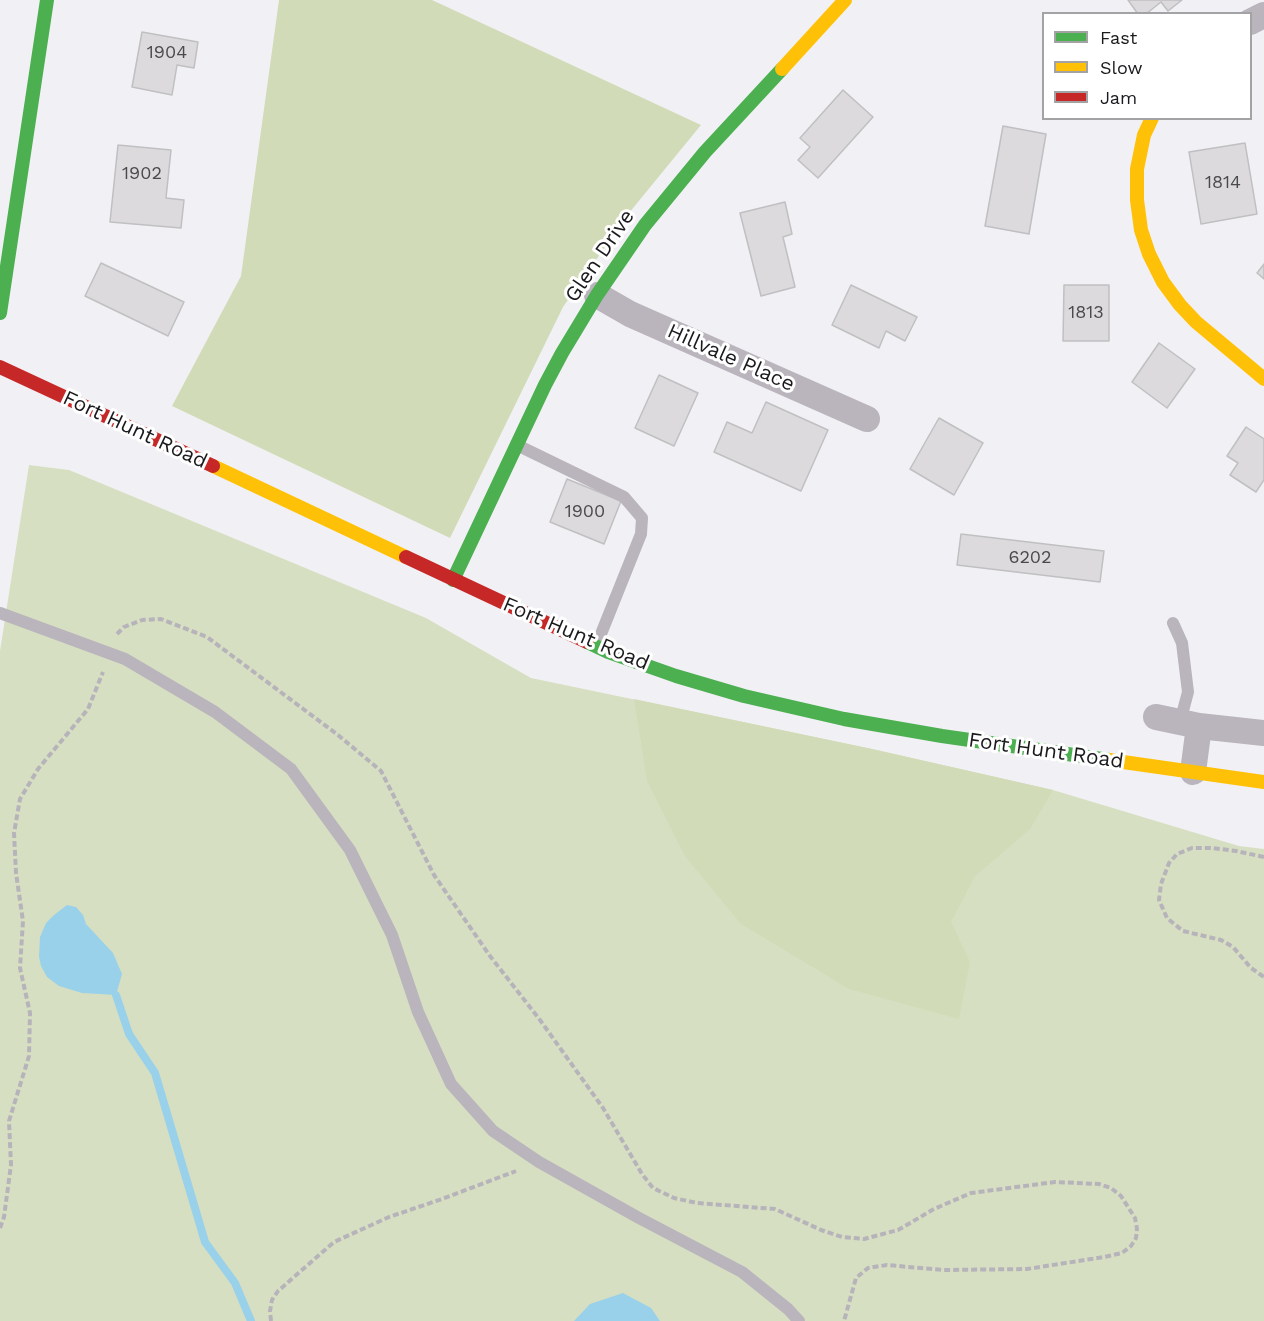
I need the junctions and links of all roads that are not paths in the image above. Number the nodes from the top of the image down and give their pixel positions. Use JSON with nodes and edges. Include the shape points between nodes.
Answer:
{"nodes":[{"id":1,"x":845,"y":0,"type":"edge"},
{"id":2,"x":41,"y":4,"type":"edge"},
{"id":3,"x":1151,"y":120,"type":"edge"},
{"id":4,"x":597,"y":295,"type":"junction"},
{"id":5,"x":0,"y":313,"type":"edge"},
{"id":6,"x":0,"y":367,"type":"edge"},
{"id":7,"x":1264,"y":379,"type":"edge"},
{"id":8,"x":867,"y":419,"type":"dead end"},
{"id":9,"x":518,"y":445,"type":"junction"},
{"id":10,"x":453,"y":580,"type":"junction"},
{"id":11,"x":0,"y":613,"type":"edge"},
{"id":12,"x":1173,"y":623,"type":"dead end"},
{"id":13,"x":596,"y":646,"type":"junction"},
{"id":14,"x":1178,"y":722,"type":"junction"},
{"id":15,"x":1264,"y":733,"type":"edge"},
{"id":16,"x":1193,"y":771,"type":"junction"},
{"id":17,"x":1264,"y":782,"type":"edge"},
{"id":18,"x":799,"y":1321,"type":"edge"}],
"edges":[{"from":1,"to":4,"type":"main road","name":"Glen Drive","via":[[705,152],[645,225]]},
{"from":2,"to":5,"type":"main road"},
{"from":3,"to":7,"type":"main road","via":[[1137,169],[1141,230],[1149,254],[1180,305]]},
{"from":4,"to":8,"type":"street","name":"Hillvale Place","via":[[630,314]]},
{"from":4,"to":9,"type":"main road","name":"Glen Drive","via":[[545,385]]},
{"from":6,"to":10,"type":"main road","name":"Fort Hunt Road"},
{"from":9,"to":10,"type":"main road","name":"Glen Drive"},
{"from":9,"to":13,"type":"lane","via":[[624,497],[642,518],[641,534]]},
{"from":10,"to":13,"type":"main road","name":"Fort Hunt Road"},
{"from":11,"to":18,"type":"lane","via":[[125,659],[215,712],[291,769],[350,850],[392,935],[418,1012],[451,1084],[493,1131],[539,1162],[742,1272]]},
{"from":12,"to":14,"type":"lane","via":[[1182,643],[1188,692]]},
{"from":13,"to":16,"type":"main road","name":"Fort Hunt Road","via":[[676,676],[844,719]]},
{"from":14,"to":15,"type":"street"},
{"from":14,"to":16,"type":"street"},
{"from":16,"to":17,"type":"main road","name":"Fort Hunt Road"}]}
